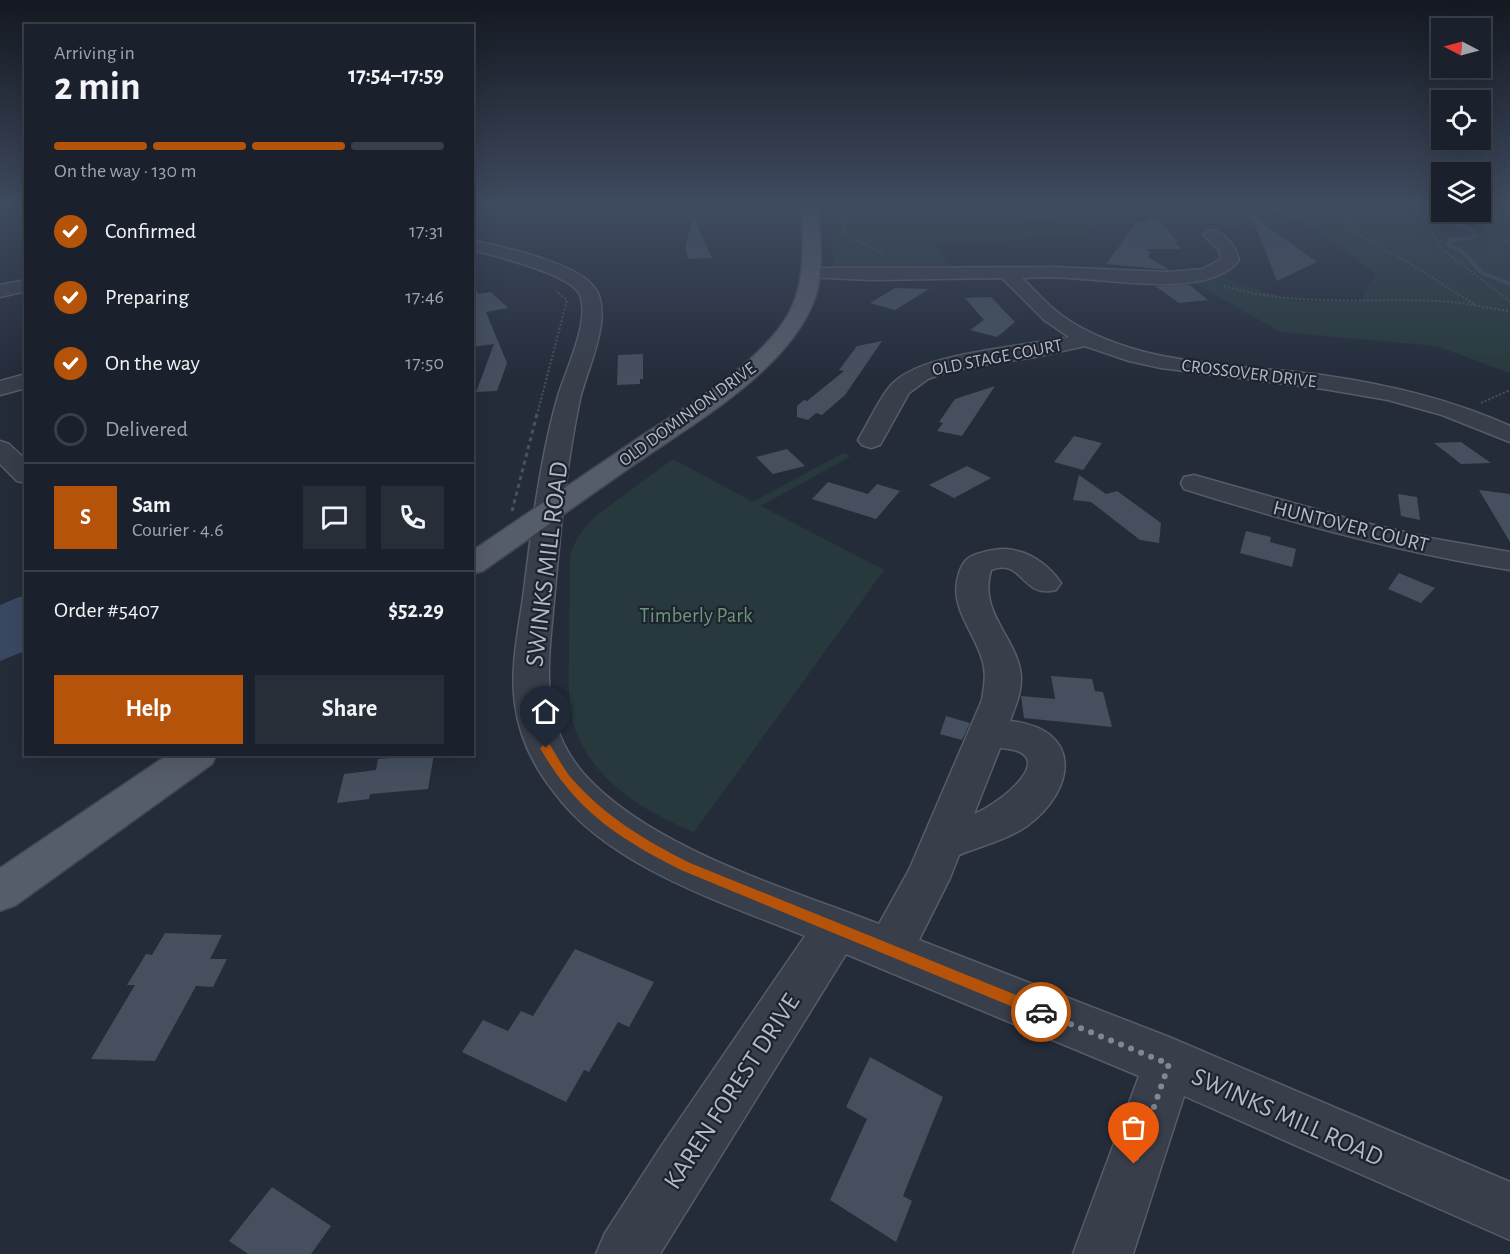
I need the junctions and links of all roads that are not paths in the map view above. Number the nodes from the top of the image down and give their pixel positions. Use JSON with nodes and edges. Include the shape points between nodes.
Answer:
{"nodes":[{"id":1,"x":527,"y":263,"type":"edge"},
{"id":2,"x":811,"y":263,"type":"edge"},
{"id":3,"x":1227,"y":263,"type":"edge"},
{"id":4,"x":811,"y":273,"type":"junction"},
{"id":5,"x":1007,"y":273,"type":"junction"},
{"id":6,"x":24,"y":285,"type":"edge"},
{"id":7,"x":0,"y":291,"type":"edge"},
{"id":8,"x":1087,"y":339,"type":"junction"},
{"id":9,"x":24,"y":382,"type":"edge"},
{"id":10,"x":0,"y":388,"type":"edge"},
{"id":11,"x":1510,"y":435,"type":"edge"},
{"id":12,"x":871,"y":440,"type":"dead end"},
{"id":13,"x":11,"y":451,"type":"edge"},
{"id":14,"x":24,"y":472,"type":"edge"},
{"id":15,"x":1194,"y":483,"type":"dead end"},
{"id":16,"x":530,"y":512,"type":"junction"},
{"id":17,"x":1510,"y":561,"type":"edge"},
{"id":18,"x":474,"y":563,"type":"edge"},
{"id":19,"x":1045,"y":583,"type":"dead end"},
{"id":20,"x":987,"y":734,"type":"junction"},
{"id":21,"x":195,"y":756,"type":"edge"},
{"id":22,"x":942,"y":843,"type":"junction"},
{"id":23,"x":0,"y":892,"type":"edge"},
{"id":24,"x":836,"y":929,"type":"junction"},
{"id":25,"x":890,"y":950,"type":"junction"},
{"id":26,"x":1169,"y":1064,"type":"junction"},
{"id":27,"x":1510,"y":1211,"type":"edge"},
{"id":28,"x":626,"y":1254,"type":"edge"},
{"id":29,"x":1103,"y":1254,"type":"edge"}],
"edges":[{"from":1,"to":16,"type":"street","name":"SWINKS MILL ROAD","via":[[569,276],[585,287],[591,316],[583,352]]},
{"from":2,"to":4,"type":"main road","name":"OLD DOMINION DRIVE"},
{"from":3,"to":5,"type":"street","via":[[1195,275],[1149,278],[1069,272]]},
{"from":4,"to":5,"type":"street"},
{"from":4,"to":16,"type":"main road","name":"OLD DOMINION DRIVE","via":[[804,302],[786,332],[748,372]]},
{"from":5,"to":8,"type":"street","name":"CROSSOVER DRIVE","via":[[1054,319]]},
{"from":6,"to":7,"type":"street"},
{"from":8,"to":11,"type":"street","name":"CROSSOVER DRIVE","via":[[1160,362],[1384,391],[1445,408]]},
{"from":8,"to":12,"type":"street","name":"OLD STAGE COURT","via":[[1006,357],[949,364],[920,374],[900,389]]},
{"from":9,"to":10,"type":"street"},
{"from":13,"to":14,"type":"street"},
{"from":15,"to":17,"type":"street","name":"HUNTOVER COURT","via":[[1363,532]]},
{"from":16,"to":18,"type":"main road","name":"OLD DOMINION DRIVE"},
{"from":16,"to":24,"type":"street","name":"SWINKS MILL ROAD","via":[[533,705],[540,736],[567,782],[610,824],[643,845],[686,867]]},
{"from":19,"to":20,"type":"street","via":[[1024,563],[1007,555],[977,565],[970,581],[970,597],[1003,676],[1000,699]]},
{"from":20,"to":22,"type":"street"},
{"from":20,"to":22,"type":"street","via":[[1036,742],[1045,757],[1046,775],[1037,791],[1010,815]]},
{"from":21,"to":23,"type":"main road"},
{"from":22,"to":25,"type":"street"},
{"from":24,"to":25,"type":"street","name":"SWINKS MILL ROAD"},
{"from":24,"to":28,"type":"street","name":"KAREN FOREST DRIVE"},
{"from":25,"to":26,"type":"street","name":"SWINKS MILL ROAD"},
{"from":26,"to":27,"type":"street","name":"SWINKS MILL ROAD"},
{"from":26,"to":29,"type":"street"}]}
